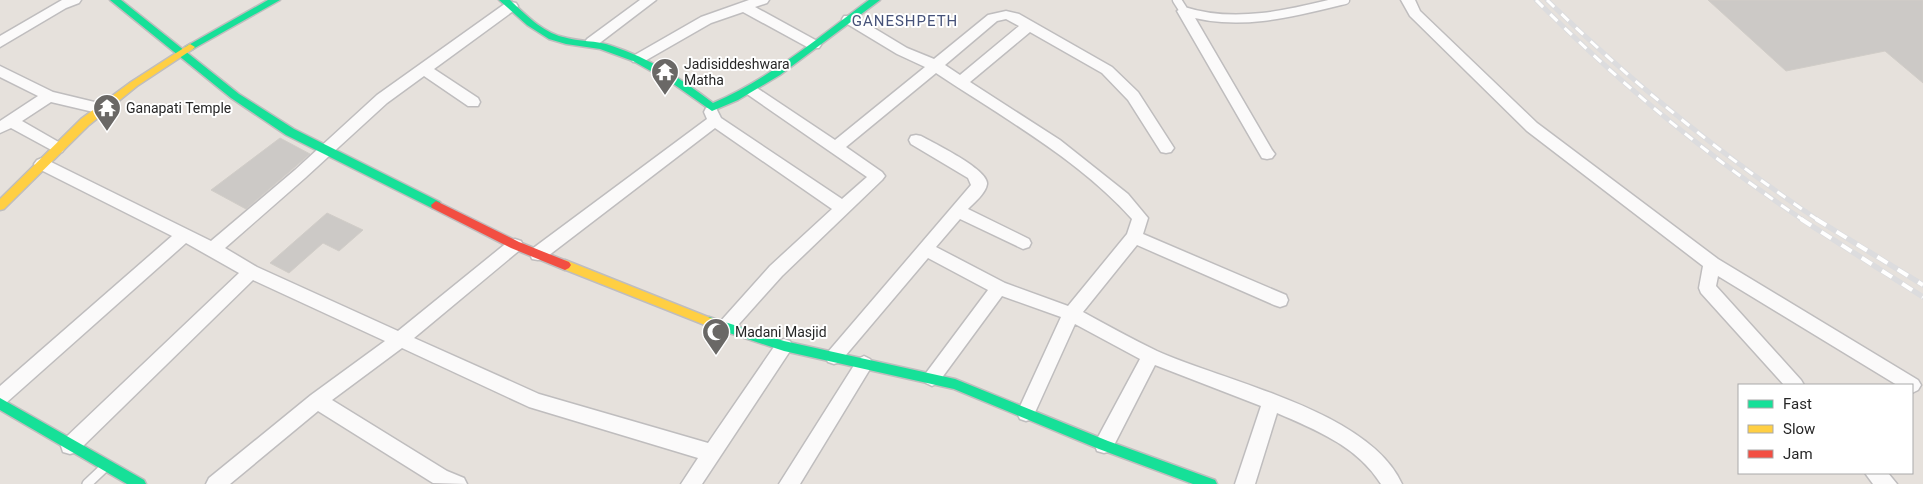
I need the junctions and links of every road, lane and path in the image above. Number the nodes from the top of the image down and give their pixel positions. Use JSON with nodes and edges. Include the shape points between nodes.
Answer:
{"nodes":[{"id":1,"x":74,"y":0,"type":"edge"},
{"id":2,"x":114,"y":0,"type":"edge"},
{"id":3,"x":276,"y":0,"type":"edge"},
{"id":4,"x":649,"y":0,"type":"edge"},
{"id":5,"x":762,"y":0,"type":"edge"},
{"id":6,"x":875,"y":0,"type":"edge"},
{"id":7,"x":1345,"y":0,"type":"edge"},
{"id":8,"x":1408,"y":0,"type":"edge"},
{"id":9,"x":508,"y":3,"type":"edge"},
{"id":10,"x":743,"y":6,"type":"junction"},
{"id":11,"x":1181,"y":6,"type":"edge"},
{"id":12,"x":849,"y":19,"type":"junction"},
{"id":13,"x":1029,"y":25,"type":"junction"},
{"id":14,"x":0,"y":42,"type":"edge"},
{"id":15,"x":592,"y":42,"type":"junction"},
{"id":16,"x":814,"y":45,"type":"junction"},
{"id":17,"x":180,"y":53,"type":"junction"},
{"id":18,"x":638,"y":60,"type":"junction"},
{"id":19,"x":936,"y":66,"type":"junction"},
{"id":20,"x":424,"y":69,"type":"junction"},
{"id":21,"x":0,"y":71,"type":"edge"},
{"id":22,"x":960,"y":83,"type":"junction"},
{"id":23,"x":752,"y":91,"type":"junction"},
{"id":24,"x":49,"y":96,"type":"junction"},
{"id":25,"x":473,"y":102,"type":"dead end"},
{"id":26,"x":102,"y":109,"type":"junction"},
{"id":27,"x":713,"y":114,"type":"junction"},
{"id":28,"x":5,"y":124,"type":"edge"},
{"id":29,"x":916,"y":140,"type":"dead end"},
{"id":30,"x":57,"y":148,"type":"junction"},
{"id":31,"x":835,"y":148,"type":"junction"},
{"id":32,"x":1166,"y":148,"type":"dead end"},
{"id":33,"x":327,"y":149,"type":"junction"},
{"id":34,"x":1267,"y":154,"type":"dead end"},
{"id":35,"x":42,"y":164,"type":"junction"},
{"id":36,"x":0,"y":206,"type":"edge"},
{"id":37,"x":843,"y":208,"type":"junction"},
{"id":38,"x":959,"y":212,"type":"junction"},
{"id":39,"x":184,"y":234,"type":"junction"},
{"id":40,"x":1134,"y":237,"type":"junction"},
{"id":41,"x":1023,"y":243,"type":"dead end"},
{"id":42,"x":515,"y":245,"type":"junction"},
{"id":43,"x":213,"y":249,"type":"junction"},
{"id":44,"x":926,"y":249,"type":"junction"},
{"id":45,"x":538,"y":254,"type":"junction"},
{"id":46,"x":1712,"y":264,"type":"junction"},
{"id":47,"x":251,"y":272,"type":"junction"},
{"id":48,"x":998,"y":288,"type":"junction"},
{"id":49,"x":1280,"y":300,"type":"dead end"},
{"id":50,"x":1071,"y":314,"type":"junction"},
{"id":51,"x":725,"y":328,"type":"junction"},
{"id":52,"x":401,"y":339,"type":"junction"},
{"id":53,"x":784,"y":346,"type":"junction"},
{"id":54,"x":1151,"y":356,"type":"junction"},
{"id":55,"x":834,"y":357,"type":"junction"},
{"id":56,"x":864,"y":364,"type":"junction"},
{"id":57,"x":932,"y":378,"type":"junction"},
{"id":58,"x":1794,"y":384,"type":"edge"},
{"id":59,"x":1910,"y":384,"type":"edge"},
{"id":60,"x":0,"y":397,"type":"edge"},
{"id":61,"x":317,"y":402,"type":"junction"},
{"id":62,"x":1271,"y":402,"type":"junction"},
{"id":63,"x":0,"y":404,"type":"edge"},
{"id":64,"x":1026,"y":413,"type":"junction"},
{"id":65,"x":1104,"y":445,"type":"junction"},
{"id":66,"x":70,"y":446,"type":"junction"},
{"id":67,"x":711,"y":453,"type":"junction"},
{"id":68,"x":107,"y":466,"type":"junction"},
{"id":69,"x":1876,"y":474,"type":"edge"},
{"id":70,"x":87,"y":484,"type":"edge"},
{"id":71,"x":139,"y":484,"type":"edge"},
{"id":72,"x":216,"y":484,"type":"edge"},
{"id":73,"x":457,"y":484,"type":"edge"},
{"id":74,"x":691,"y":484,"type":"edge"},
{"id":75,"x":789,"y":484,"type":"edge"},
{"id":76,"x":1210,"y":484,"type":"edge"},
{"id":77,"x":1245,"y":484,"type":"edge"},
{"id":78,"x":1392,"y":484,"type":"edge"},
{"id":79,"x":1887,"y":484,"type":"edge"}],
"edges":[{"from":1,"to":14,"type":"street"},
{"from":2,"to":17,"type":"street"},
{"from":3,"to":17,"type":"street"},
{"from":4,"to":15,"type":"street"},
{"from":5,"to":10,"type":"street"},
{"from":6,"to":12,"type":"street"},
{"from":7,"to":11,"type":"lane","via":[[1294,12],[1224,19],[1208,18]]},
{"from":8,"to":46,"type":"street","via":[[1415,14],[1532,127]]},
{"from":9,"to":15,"type":"street","via":[[554,38],[575,43]]},
{"from":9,"to":20,"type":"street"},
{"from":10,"to":16,"type":"street"},
{"from":10,"to":18,"type":"street","via":[[706,20]]},
{"from":11,"to":34,"type":"street"},
{"from":12,"to":16,"type":"street"},
{"from":12,"to":19,"type":"street","via":[[902,51]]},
{"from":13,"to":19,"type":"street","via":[[1006,15],[998,16]]},
{"from":13,"to":22,"type":"street"},
{"from":13,"to":32,"type":"street","via":[[1107,70],[1133,96]]},
{"from":15,"to":18,"type":"street"},
{"from":16,"to":23,"type":"street"},
{"from":17,"to":26,"type":"street"},
{"from":17,"to":33,"type":"street","via":[[235,96],[290,132]]},
{"from":18,"to":27,"type":"street","via":[[702,98]]},
{"from":19,"to":22,"type":"street"},
{"from":19,"to":31,"type":"street"},
{"from":20,"to":25,"type":"street"},
{"from":20,"to":33,"type":"street","via":[[382,99]]},
{"from":21,"to":24,"type":"street"},
{"from":22,"to":40,"type":"street","via":[[1055,144],[1122,198],[1140,218]]},
{"from":23,"to":27,"type":"street"},
{"from":23,"to":31,"type":"street"},
{"from":24,"to":26,"type":"street"},
{"from":24,"to":28,"type":"street"},
{"from":26,"to":30,"type":"street"},
{"from":27,"to":37,"type":"street"},
{"from":27,"to":45,"type":"street"},
{"from":28,"to":30,"type":"street"},
{"from":29,"to":38,"type":"street","via":[[979,180],[979,186]]},
{"from":30,"to":35,"type":"street"},
{"from":31,"to":37,"type":"street","via":[[877,176]]},
{"from":33,"to":42,"type":"street"},
{"from":33,"to":43,"type":"street"},
{"from":35,"to":36,"type":"street"},
{"from":35,"to":39,"type":"street"},
{"from":37,"to":51,"type":"street","via":[[776,271]]},
{"from":38,"to":41,"type":"street"},
{"from":38,"to":44,"type":"street"},
{"from":39,"to":43,"type":"street"},
{"from":39,"to":60,"type":"street"},
{"from":40,"to":49,"type":"street"},
{"from":40,"to":50,"type":"street"},
{"from":42,"to":45,"type":"street"},
{"from":42,"to":52,"type":"street"},
{"from":43,"to":47,"type":"street"},
{"from":44,"to":48,"type":"street"},
{"from":44,"to":55,"type":"street"},
{"from":45,"to":51,"type":"street"},
{"from":46,"to":58,"type":"street","via":[[1707,288]]},
{"from":46,"to":59,"type":"street"},
{"from":47,"to":52,"type":"street"},
{"from":47,"to":66,"type":"street"},
{"from":48,"to":50,"type":"street"},
{"from":48,"to":57,"type":"street"},
{"from":50,"to":54,"type":"street"},
{"from":50,"to":64,"type":"street"},
{"from":51,"to":53,"type":"street"},
{"from":52,"to":61,"type":"street"},
{"from":52,"to":67,"type":"street","via":[[535,401]]},
{"from":53,"to":55,"type":"street"},
{"from":53,"to":67,"type":"street"},
{"from":54,"to":62,"type":"street"},
{"from":54,"to":65,"type":"street"},
{"from":55,"to":56,"type":"street"},
{"from":56,"to":57,"type":"street"},
{"from":56,"to":75,"type":"street"},
{"from":57,"to":64,"type":"street"},
{"from":61,"to":72,"type":"street"},
{"from":61,"to":73,"type":"street"},
{"from":62,"to":77,"type":"street"},
{"from":62,"to":78,"type":"street","via":[[1352,440],[1385,470]]},
{"from":63,"to":66,"type":"street"},
{"from":64,"to":65,"type":"street"},
{"from":65,"to":76,"type":"street"},
{"from":66,"to":68,"type":"street"},
{"from":67,"to":74,"type":"street"},
{"from":68,"to":70,"type":"lane"},
{"from":68,"to":71,"type":"street"},
{"from":69,"to":79,"type":"street"}]}
